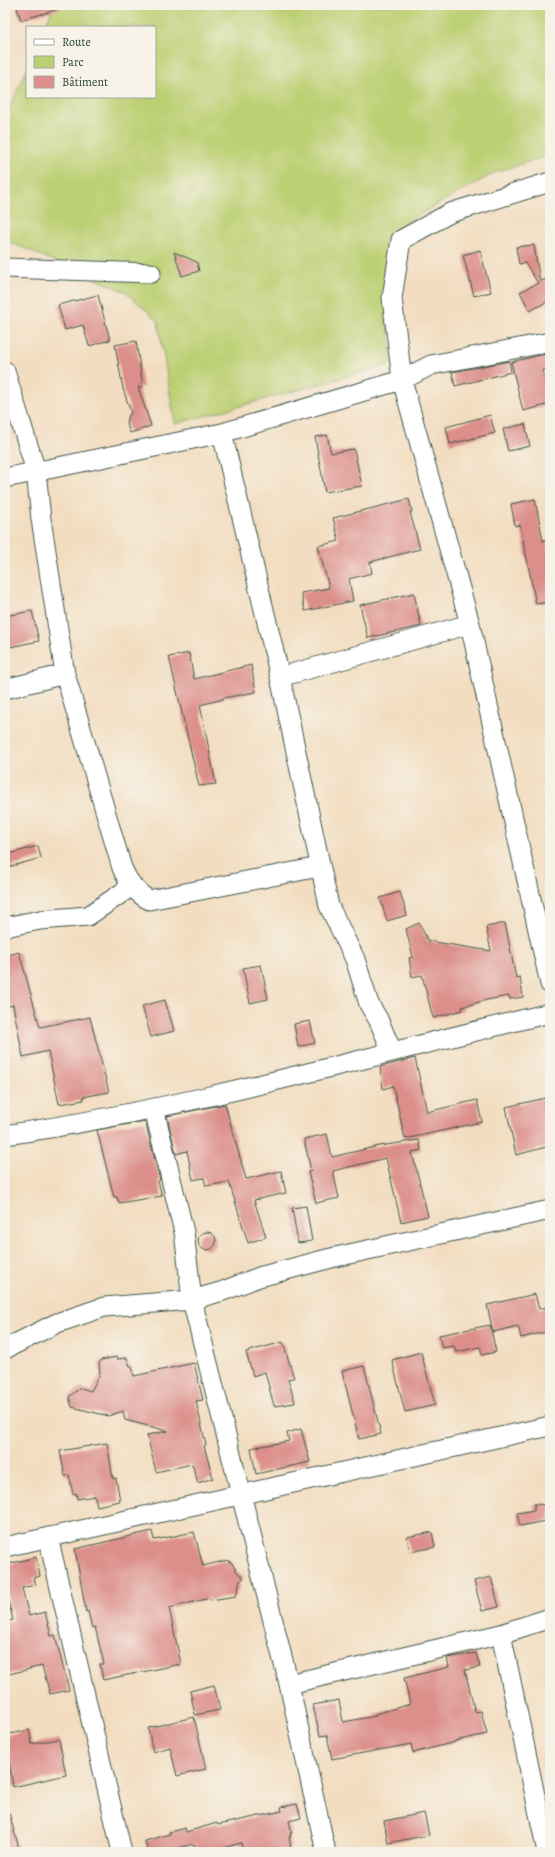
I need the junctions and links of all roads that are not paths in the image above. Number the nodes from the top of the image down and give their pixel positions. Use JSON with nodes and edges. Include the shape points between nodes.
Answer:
{"nodes":[{"id":1,"x":550,"y":182,"type":"edge"},
{"id":2,"x":5,"y":268,"type":"edge"},
{"id":3,"x":151,"y":273,"type":"dead end"},
{"id":4,"x":550,"y":342,"type":"edge"},
{"id":5,"x":5,"y":371,"type":"edge"},
{"id":6,"x":402,"y":380,"type":"junction"},
{"id":7,"x":222,"y":433,"type":"junction"},
{"id":8,"x":36,"y":471,"type":"junction"},
{"id":9,"x":5,"y":478,"type":"edge"},
{"id":10,"x":470,"y":624,"type":"junction"},
{"id":11,"x":65,"y":674,"type":"junction"},
{"id":12,"x":280,"y":677,"type":"junction"},
{"id":13,"x":5,"y":689,"type":"edge"},
{"id":14,"x":320,"y":867,"type":"junction"},
{"id":15,"x":132,"y":886,"type":"junction"},
{"id":16,"x":5,"y":927,"type":"edge"},
{"id":17,"x":550,"y":984,"type":"edge"},
{"id":18,"x":550,"y":1013,"type":"edge"},
{"id":19,"x":392,"y":1051,"type":"junction"},
{"id":20,"x":154,"y":1109,"type":"junction"},
{"id":21,"x":5,"y":1135,"type":"edge"},
{"id":22,"x":550,"y":1210,"type":"edge"},
{"id":23,"x":192,"y":1300,"type":"junction"},
{"id":24,"x":5,"y":1349,"type":"edge"},
{"id":25,"x":550,"y":1426,"type":"edge"},
{"id":26,"x":242,"y":1495,"type":"junction"},
{"id":27,"x":48,"y":1537,"type":"junction"},
{"id":28,"x":5,"y":1547,"type":"edge"},
{"id":29,"x":550,"y":1618,"type":"edge"},
{"id":30,"x":501,"y":1634,"type":"junction"},
{"id":31,"x":289,"y":1684,"type":"junction"},
{"id":32,"x":122,"y":1852,"type":"edge"},
{"id":33,"x":326,"y":1852,"type":"edge"},
{"id":34,"x":547,"y":1852,"type":"edge"}],
"edges":[{"from":1,"to":6,"type":"street","via":[[450,214],[401,240],[392,298]]},
{"from":2,"to":3,"type":"street"},
{"from":4,"to":6,"type":"street","via":[[431,365]]},
{"from":5,"to":8,"type":"street"},
{"from":6,"to":7,"type":"street"},
{"from":6,"to":10,"type":"street"},
{"from":7,"to":8,"type":"street"},
{"from":7,"to":12,"type":"street"},
{"from":8,"to":9,"type":"street"},
{"from":8,"to":11,"type":"street"},
{"from":10,"to":12,"type":"street"},
{"from":10,"to":17,"type":"street"},
{"from":11,"to":13,"type":"street"},
{"from":11,"to":15,"type":"street","via":[[122,868]]},
{"from":12,"to":14,"type":"street"},
{"from":14,"to":15,"type":"street","via":[[159,899],[149,900]]},
{"from":14,"to":19,"type":"street","via":[[329,906],[355,959],[369,1004]]},
{"from":15,"to":16,"type":"street","via":[[88,916],[40,920]]},
{"from":18,"to":19,"type":"street"},
{"from":19,"to":20,"type":"street"},
{"from":20,"to":21,"type":"street"},
{"from":20,"to":23,"type":"street","via":[[184,1232]]},
{"from":22,"to":23,"type":"street","via":[[331,1258],[259,1277]]},
{"from":23,"to":24,"type":"street","via":[[104,1307],[57,1323]]},
{"from":23,"to":26,"type":"street"},
{"from":25,"to":26,"type":"street"},
{"from":26,"to":27,"type":"street"},
{"from":26,"to":31,"type":"street"},
{"from":27,"to":28,"type":"street"},
{"from":27,"to":32,"type":"street"},
{"from":29,"to":30,"type":"street"},
{"from":30,"to":31,"type":"street"},
{"from":30,"to":34,"type":"street"},
{"from":31,"to":33,"type":"street"}]}
